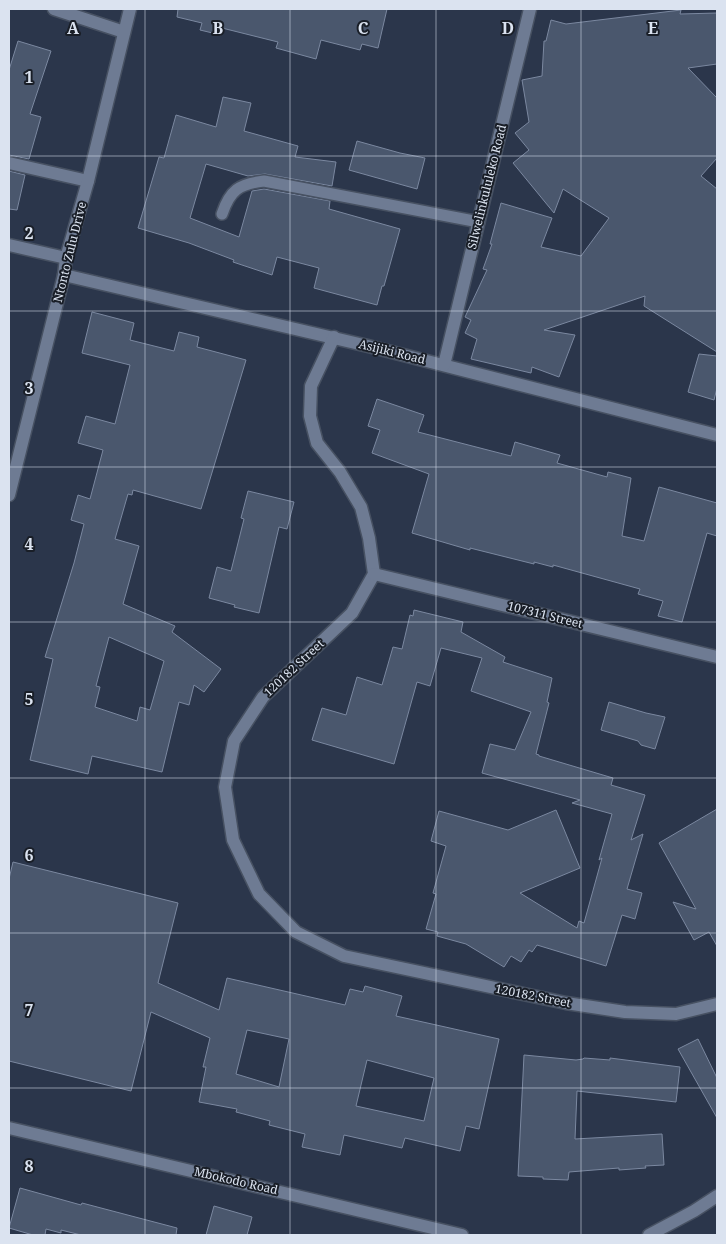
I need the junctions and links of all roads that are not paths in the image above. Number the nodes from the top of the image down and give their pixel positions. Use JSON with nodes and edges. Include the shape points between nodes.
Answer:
{"nodes":[{"id":1,"x":54,"y":9,"type":"edge"},
{"id":2,"x":130,"y":9,"type":"edge"},
{"id":3,"x":530,"y":9,"type":"edge"},
{"id":4,"x":124,"y":32,"type":"junction"},
{"id":5,"x":9,"y":163,"type":"edge"},
{"id":6,"x":88,"y":181,"type":"junction"},
{"id":7,"x":222,"y":214,"type":"dead end"},
{"id":8,"x":479,"y":222,"type":"junction"},
{"id":9,"x":9,"y":245,"type":"edge"},
{"id":10,"x":66,"y":258,"type":"junction"},
{"id":11,"x":64,"y":275,"type":"junction"},
{"id":12,"x":334,"y":337,"type":"junction"},
{"id":13,"x":444,"y":365,"type":"junction"},
{"id":14,"x":717,"y":435,"type":"edge"},
{"id":15,"x":9,"y":496,"type":"edge"},
{"id":16,"x":374,"y":574,"type":"junction"},
{"id":17,"x":717,"y":657,"type":"edge"},
{"id":18,"x":717,"y":1004,"type":"edge"},
{"id":19,"x":9,"y":1128,"type":"edge"},
{"id":20,"x":717,"y":1196,"type":"edge"},
{"id":21,"x":462,"y":1235,"type":"edge"},
{"id":22,"x":649,"y":1235,"type":"edge"}],
"edges":[{"from":1,"to":4,"type":"street"},
{"from":2,"to":4,"type":"street","name":"Ntonto Zulu Drive"},
{"from":3,"to":8,"type":"street","name":"Silwelinkululeko Road"},
{"from":4,"to":6,"type":"street","name":"Ntonto Zulu Drive"},
{"from":5,"to":6,"type":"street"},
{"from":6,"to":10,"type":"street","name":"Ntonto Zulu Drive"},
{"from":7,"to":8,"type":"lane","via":[[227,199],[235,190],[249,183],[264,182]]},
{"from":8,"to":13,"type":"street","name":"Silwelinkululeko Road"},
{"from":9,"to":10,"type":"street"},
{"from":10,"to":11,"type":"street","name":"Ntonto Zulu Drive"},
{"from":11,"to":12,"type":"street","name":"Asijiki Road"},
{"from":11,"to":15,"type":"street","name":"Ntonto Zulu Drive"},
{"from":12,"to":13,"type":"street","name":"Asijiki Road"},
{"from":12,"to":16,"type":"street","via":[[311,386],[310,416],[316,443],[340,472],[361,507]]},
{"from":13,"to":14,"type":"street","name":"Asijiki Road"},
{"from":16,"to":17,"type":"street","name":"107311 Street"},
{"from":16,"to":18,"type":"street","name":"120182 Street","via":[[352,613],[264,697],[234,741],[225,787],[233,840],[259,894],[296,932],[344,956],[566,1003],[625,1012],[676,1014]]},
{"from":19,"to":21,"type":"street","name":"Mbokodo Road"},
{"from":20,"to":22,"type":"street"}]}
